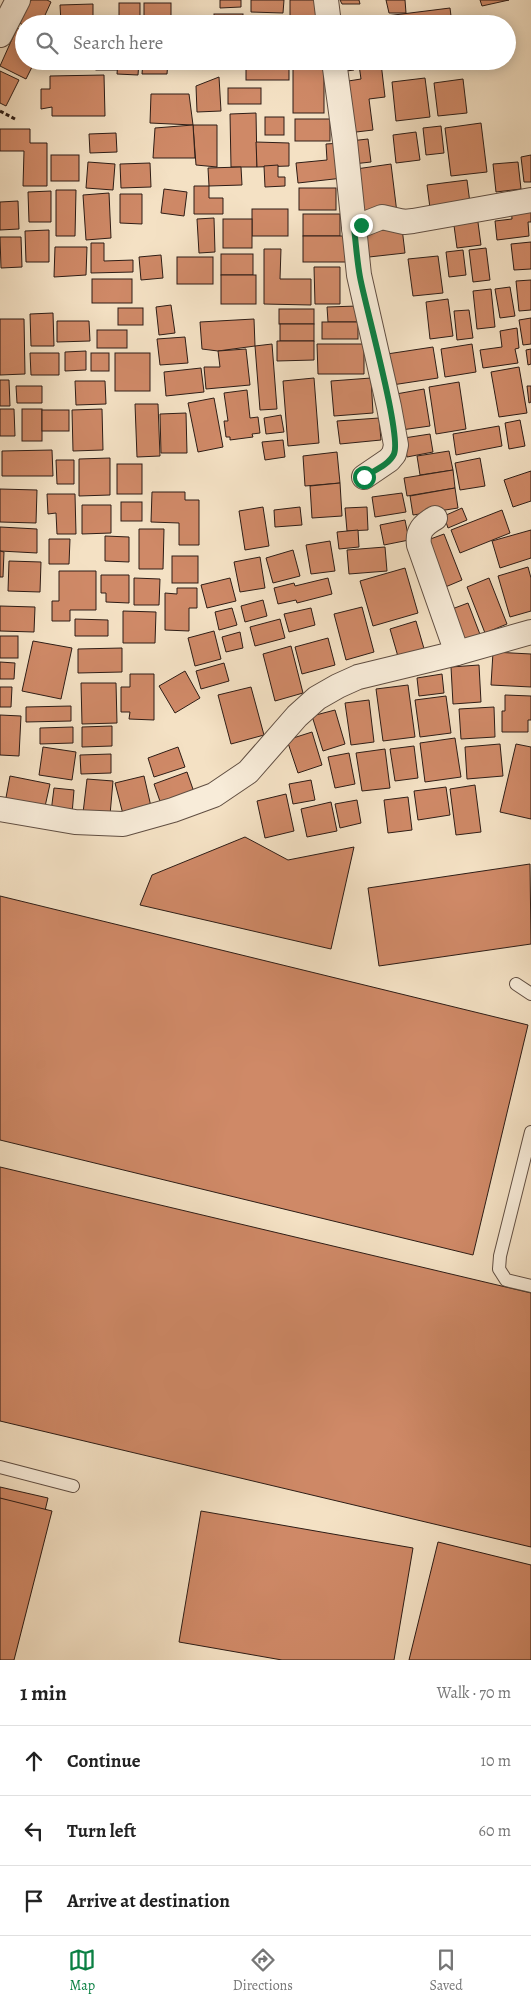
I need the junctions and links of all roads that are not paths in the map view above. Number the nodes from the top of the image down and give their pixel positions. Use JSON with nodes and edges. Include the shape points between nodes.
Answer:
{"nodes":[{"id":1,"x":18,"y":0,"type":"edge"},
{"id":2,"x":326,"y":0,"type":"edge"},
{"id":3,"x":328,"y":15,"type":"edge"},
{"id":4,"x":0,"y":35,"type":"edge"},
{"id":5,"x":335,"y":70,"type":"edge"},
{"id":6,"x":531,"y":200,"type":"edge"},
{"id":7,"x":354,"y":228,"type":"junction"},
{"id":8,"x":364,"y":477,"type":"dead end"},
{"id":9,"x":435,"y":518,"type":"dead end"},
{"id":10,"x":531,"y":632,"type":"edge"},
{"id":11,"x":457,"y":653,"type":"junction"},
{"id":12,"x":0,"y":809,"type":"edge"},
{"id":13,"x":516,"y":984,"type":"dead end"},
{"id":14,"x":531,"y":994,"type":"edge"},
{"id":15,"x":531,"y":1132,"type":"edge"},
{"id":16,"x":531,"y":1286,"type":"edge"},
{"id":17,"x":0,"y":1467,"type":"edge"},
{"id":18,"x":72,"y":1486,"type":"dead end"}],
"edges":[{"from":1,"to":4,"type":"street"},
{"from":2,"to":3,"type":"street"},
{"from":5,"to":7,"type":"street"},
{"from":6,"to":7,"type":"street","via":[[413,221],[382,217]]},
{"from":7,"to":8,"type":"street","via":[[360,275],[396,445],[389,460]]},
{"from":9,"to":11,"type":"street","via":[[419,531],[419,545]]},
{"from":10,"to":11,"type":"street"},
{"from":11,"to":12,"type":"street","via":[[358,677],[316,698],[248,772],[214,794],[173,810],[123,824],[75,822]]},
{"from":13,"to":14,"type":"lane"},
{"from":15,"to":16,"type":"lane","via":[[499,1269],[506,1280]]},
{"from":17,"to":18,"type":"lane"}]}
